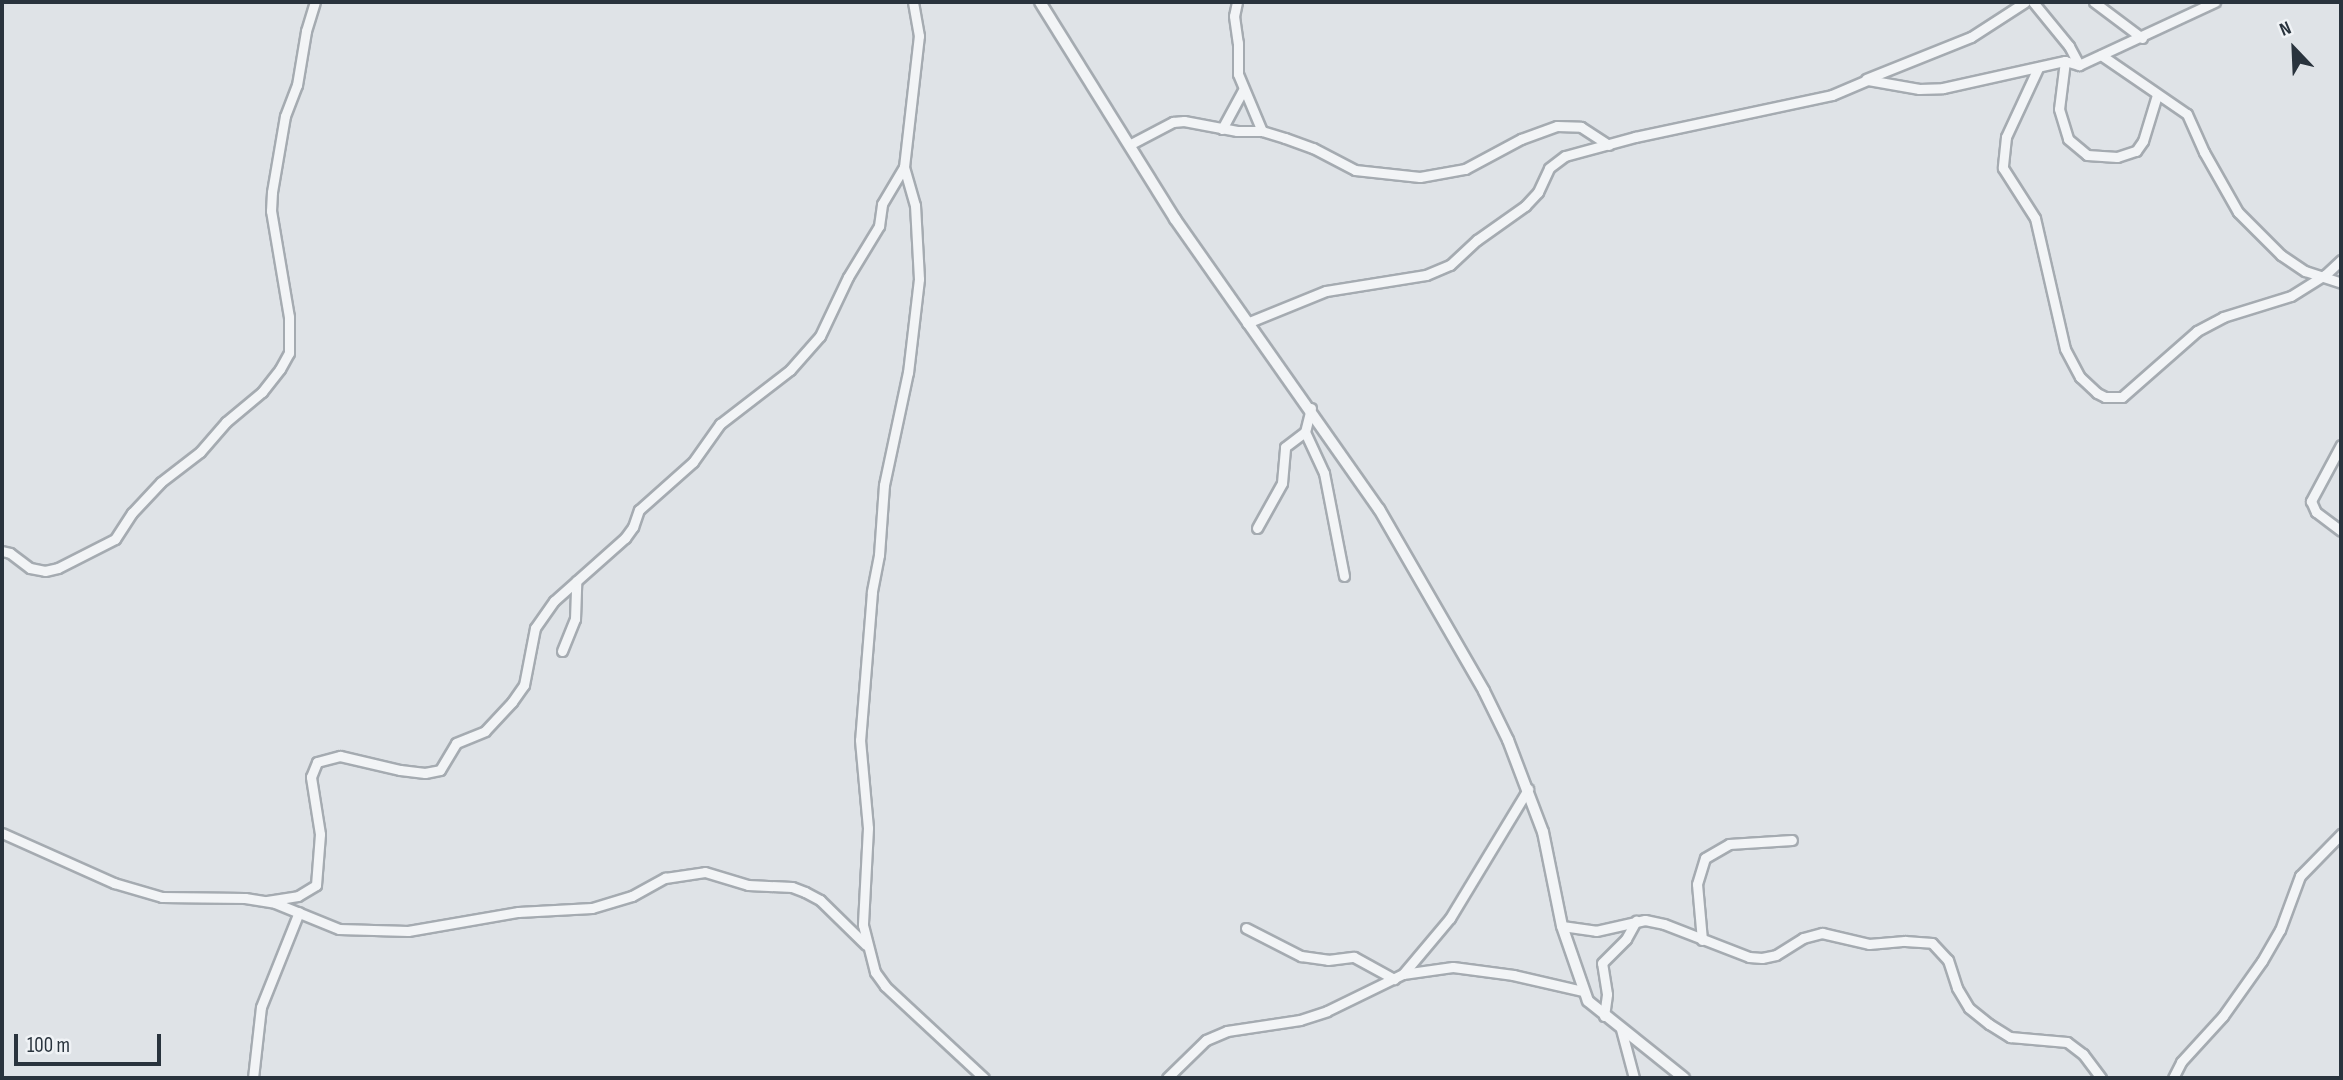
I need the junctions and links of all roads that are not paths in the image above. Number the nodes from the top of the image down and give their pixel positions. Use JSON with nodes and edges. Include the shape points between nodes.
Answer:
{"nodes":[{"id":1,"x":315,"y":2,"type":"edge"},
{"id":2,"x":913,"y":2,"type":"edge"},
{"id":3,"x":1040,"y":2,"type":"edge"},
{"id":4,"x":1237,"y":2,"type":"edge"},
{"id":5,"x":2025,"y":2,"type":"edge"},
{"id":6,"x":2033,"y":2,"type":"edge"},
{"id":7,"x":2094,"y":2,"type":"edge"},
{"id":8,"x":2215,"y":2,"type":"edge"},
{"id":9,"x":2141,"y":38,"type":"junction"},
{"id":10,"x":2101,"y":55,"type":"junction"},
{"id":11,"x":2065,"y":61,"type":"junction"},
{"id":12,"x":2079,"y":65,"type":"junction"},
{"id":13,"x":2038,"y":68,"type":"junction"},
{"id":14,"x":1858,"y":83,"type":"junction"},
{"id":15,"x":1243,"y":90,"type":"junction"},
{"id":16,"x":2157,"y":95,"type":"junction"},
{"id":17,"x":1222,"y":129,"type":"junction"},
{"id":18,"x":1262,"y":131,"type":"junction"},
{"id":19,"x":1129,"y":145,"type":"junction"},
{"id":20,"x":1609,"y":145,"type":"junction"},
{"id":21,"x":904,"y":167,"type":"junction"},
{"id":22,"x":2341,"y":260,"type":"edge"},
{"id":23,"x":2325,"y":275,"type":"junction"},
{"id":24,"x":2341,"y":283,"type":"edge"},
{"id":25,"x":1247,"y":323,"type":"junction"},
{"id":26,"x":1311,"y":408,"type":"junction"},
{"id":27,"x":1305,"y":432,"type":"junction"},
{"id":28,"x":2341,"y":445,"type":"edge"},
{"id":29,"x":1257,"y":528,"type":"dead end"},
{"id":30,"x":2341,"y":531,"type":"edge"},
{"id":31,"x":2,"y":551,"type":"edge"},
{"id":32,"x":1344,"y":576,"type":"dead end"},
{"id":33,"x":576,"y":580,"type":"junction"},
{"id":34,"x":562,"y":651,"type":"dead end"},
{"id":35,"x":1528,"y":789,"type":"junction"},
{"id":36,"x":2,"y":833,"type":"edge"},
{"id":37,"x":2341,"y":834,"type":"edge"},
{"id":38,"x":1792,"y":840,"type":"dead end"},
{"id":39,"x":267,"y":901,"type":"junction"},
{"id":40,"x":299,"y":912,"type":"junction"},
{"id":41,"x":1636,"y":921,"type":"junction"},
{"id":42,"x":1563,"y":926,"type":"junction"},
{"id":43,"x":1246,"y":928,"type":"dead end"},
{"id":44,"x":1702,"y":940,"type":"junction"},
{"id":45,"x":867,"y":946,"type":"junction"},
{"id":46,"x":1399,"y":976,"type":"junction"},
{"id":47,"x":1583,"y":990,"type":"junction"},
{"id":48,"x":1604,"y":1016,"type":"junction"},
{"id":49,"x":1621,"y":1029,"type":"junction"},
{"id":50,"x":1628,"y":1064,"type":"junction"},
{"id":51,"x":253,"y":1078,"type":"edge"},
{"id":52,"x":984,"y":1078,"type":"edge"},
{"id":53,"x":1167,"y":1078,"type":"edge"},
{"id":54,"x":1624,"y":1078,"type":"edge"},
{"id":55,"x":1633,"y":1078,"type":"edge"},
{"id":56,"x":1684,"y":1078,"type":"edge"},
{"id":57,"x":2101,"y":1078,"type":"edge"},
{"id":58,"x":2173,"y":1078,"type":"edge"}],
"edges":[{"from":1,"to":31,"type":"street","via":[[297,85],[285,116],[272,191],[271,211],[289,317],[289,353],[280,369],[200,452],[161,482],[115,539],[45,571],[30,568]]},
{"from":2,"to":21,"type":"street","via":[[919,36]]},
{"from":3,"to":19,"type":"street"},
{"from":4,"to":15,"type":"street","via":[[1234,16]]},
{"from":5,"to":14,"type":"street","via":[[1971,37]]},
{"from":6,"to":12,"type":"street"},
{"from":7,"to":9,"type":"street"},
{"from":8,"to":9,"type":"street"},
{"from":9,"to":10,"type":"street"},
{"from":10,"to":12,"type":"street"},
{"from":10,"to":16,"type":"street"},
{"from":11,"to":12,"type":"street"},
{"from":11,"to":13,"type":"street"},
{"from":11,"to":16,"type":"street","via":[[2059,109],[2068,139],[2087,155],[2117,158],[2136,151]]},
{"from":13,"to":14,"type":"street","via":[[1943,88],[1919,89],[1868,80]]},
{"from":13,"to":23,"type":"street","via":[[2006,137],[2003,168],[2035,218],[2065,349],[2080,377],[2097,393],[2122,397],[2197,331],[2223,317],[2291,296]]},
{"from":14,"to":20,"type":"street","via":[[1832,95]]},
{"from":15,"to":17,"type":"street"},
{"from":15,"to":18,"type":"street"},
{"from":16,"to":23,"type":"street","via":[[2187,114],[2243,217],[2296,266]]},
{"from":17,"to":18,"type":"street"},
{"from":17,"to":19,"type":"street","via":[[1173,122]]},
{"from":18,"to":20,"type":"street","via":[[1313,148],[1355,170],[1408,176],[1465,169],[1556,126],[1581,127]]},
{"from":19,"to":25,"type":"street"},
{"from":20,"to":25,"type":"street","via":[[1555,162],[1525,206],[1450,265],[1426,275],[1326,291]]},
{"from":21,"to":33,"type":"street","via":[[883,204],[879,226],[820,337],[790,370],[720,424],[694,463],[639,510],[625,538]]},
{"from":21,"to":45,"type":"street","via":[[915,205],[919,279],[908,372],[884,485],[860,728],[868,828],[863,886]]},
{"from":22,"to":23,"type":"street"},
{"from":23,"to":24,"type":"street"},
{"from":25,"to":26,"type":"street"},
{"from":26,"to":27,"type":"street"},
{"from":26,"to":35,"type":"street","via":[[1380,509],[1434,601],[1508,740]]},
{"from":27,"to":29,"type":"street","via":[[1285,447],[1282,483]]},
{"from":27,"to":32,"type":"street","via":[[1324,472]]},
{"from":28,"to":30,"type":"street","via":[[2311,501],[2316,512]]},
{"from":33,"to":34,"type":"street","via":[[575,619]]},
{"from":33,"to":39,"type":"street","via":[[540,617],[524,685],[512,702],[485,731],[456,743],[440,770],[400,770],[340,756],[317,762],[311,777],[320,834],[316,885],[298,896]]},
{"from":35,"to":42,"type":"street","via":[[1543,832]]},
{"from":35,"to":46,"type":"street","via":[[1450,918]]},
{"from":36,"to":39,"type":"street","via":[[90,874],[163,897]]},
{"from":37,"to":58,"type":"street","via":[[2300,876],[2271,947]]},
{"from":38,"to":44,"type":"street","via":[[1729,844],[1705,858],[1697,884]]},
{"from":39,"to":40,"type":"street"},
{"from":40,"to":45,"type":"street","via":[[339,929],[408,932],[517,912],[592,908],[632,896],[665,878],[705,872],[748,885],[805,892],[820,900]]},
{"from":40,"to":51,"type":"street","via":[[261,1007]]},
{"from":41,"to":42,"type":"street","via":[[1596,931]]},
{"from":41,"to":44,"type":"street","via":[[1664,924]]},
{"from":41,"to":48,"type":"street","via":[[1626,939],[1602,963]]},
{"from":42,"to":47,"type":"street"},
{"from":43,"to":46,"type":"street","via":[[1301,956],[1354,957]]},
{"from":44,"to":57,"type":"street","via":[[1762,958],[1822,933],[1869,944],[1932,943],[1948,960],[1957,988],[1979,1016],[2010,1037],[2067,1042]]},
{"from":45,"to":52,"type":"street","via":[[875,972],[897,1000]]},
{"from":46,"to":47,"type":"street","via":[[1453,967]]},
{"from":46,"to":53,"type":"street","via":[[1327,1012],[1227,1031],[1206,1040]]},
{"from":47,"to":48,"type":"street"},
{"from":48,"to":49,"type":"street"},
{"from":49,"to":50,"type":"street"},
{"from":49,"to":56,"type":"street"},
{"from":50,"to":54,"type":"street"},
{"from":50,"to":55,"type":"street"}]}
